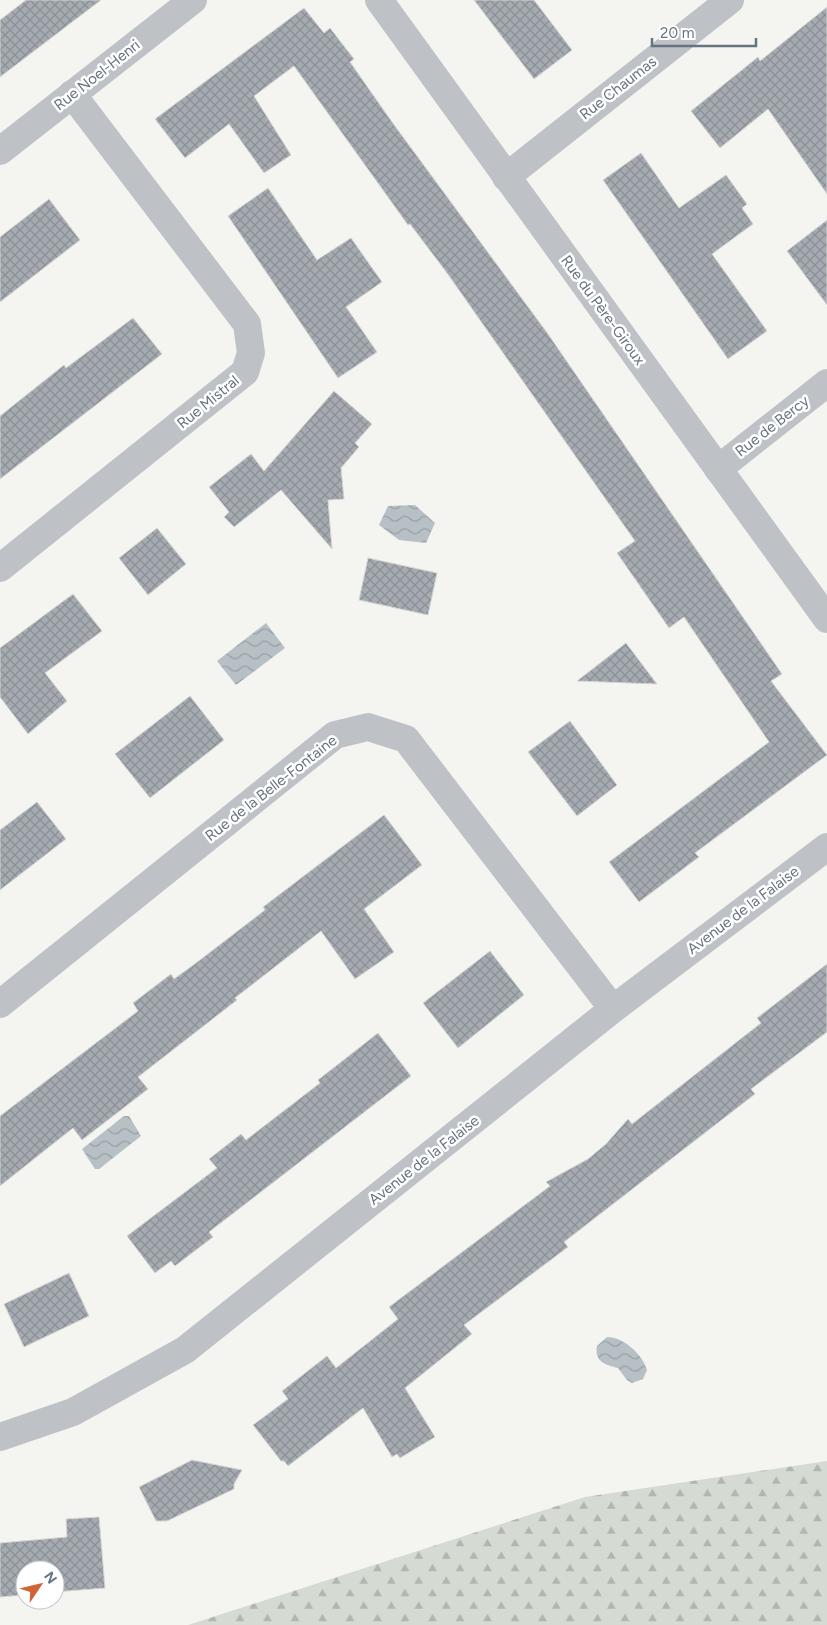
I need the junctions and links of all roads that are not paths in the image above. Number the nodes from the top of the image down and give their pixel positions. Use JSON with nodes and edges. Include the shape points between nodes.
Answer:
{"nodes":[{"id":1,"x":194,"y":0,"type":"edge"},
{"id":2,"x":379,"y":0,"type":"edge"},
{"id":3,"x":730,"y":0,"type":"edge"},
{"id":4,"x":72,"y":94,"type":"junction"},
{"id":5,"x":0,"y":151,"type":"edge"},
{"id":6,"x":506,"y":177,"type":"junction"},
{"id":7,"x":827,"y":383,"type":"edge"},
{"id":8,"x":718,"y":469,"type":"junction"},
{"id":9,"x":0,"y":568,"type":"edge"},
{"id":10,"x":827,"y":619,"type":"edge"},
{"id":11,"x":827,"y":847,"type":"edge"},
{"id":12,"x":0,"y":1004,"type":"edge"},
{"id":13,"x":614,"y":1009,"type":"junction"},
{"id":14,"x":0,"y":1437,"type":"edge"}],
"edges":[{"from":1,"to":4,"type":"street","name":"Rue Noel-Henri"},
{"from":2,"to":6,"type":"street","name":"Rue du Père-Giroux"},
{"from":3,"to":6,"type":"street","name":"Rue Chaumas"},
{"from":4,"to":5,"type":"street","name":"Rue Noel-Henri"},
{"from":4,"to":9,"type":"street","name":"Rue Mistral","via":[[247,324],[251,353],[245,372]]},
{"from":6,"to":8,"type":"street","name":"Rue du Père-Giroux"},
{"from":7,"to":8,"type":"street","name":"Rue de Bercy"},
{"from":8,"to":10,"type":"street","name":"Rue du Père-Giroux"},
{"from":11,"to":13,"type":"street","name":"Avenue de la Falaise"},
{"from":12,"to":13,"type":"street","name":"Rue de la Belle-Fontaine","via":[[335,735],[368,727],[406,739]]},
{"from":13,"to":14,"type":"street","name":"Avenue de la Falaise","via":[[185,1350],[73,1412]]}]}
